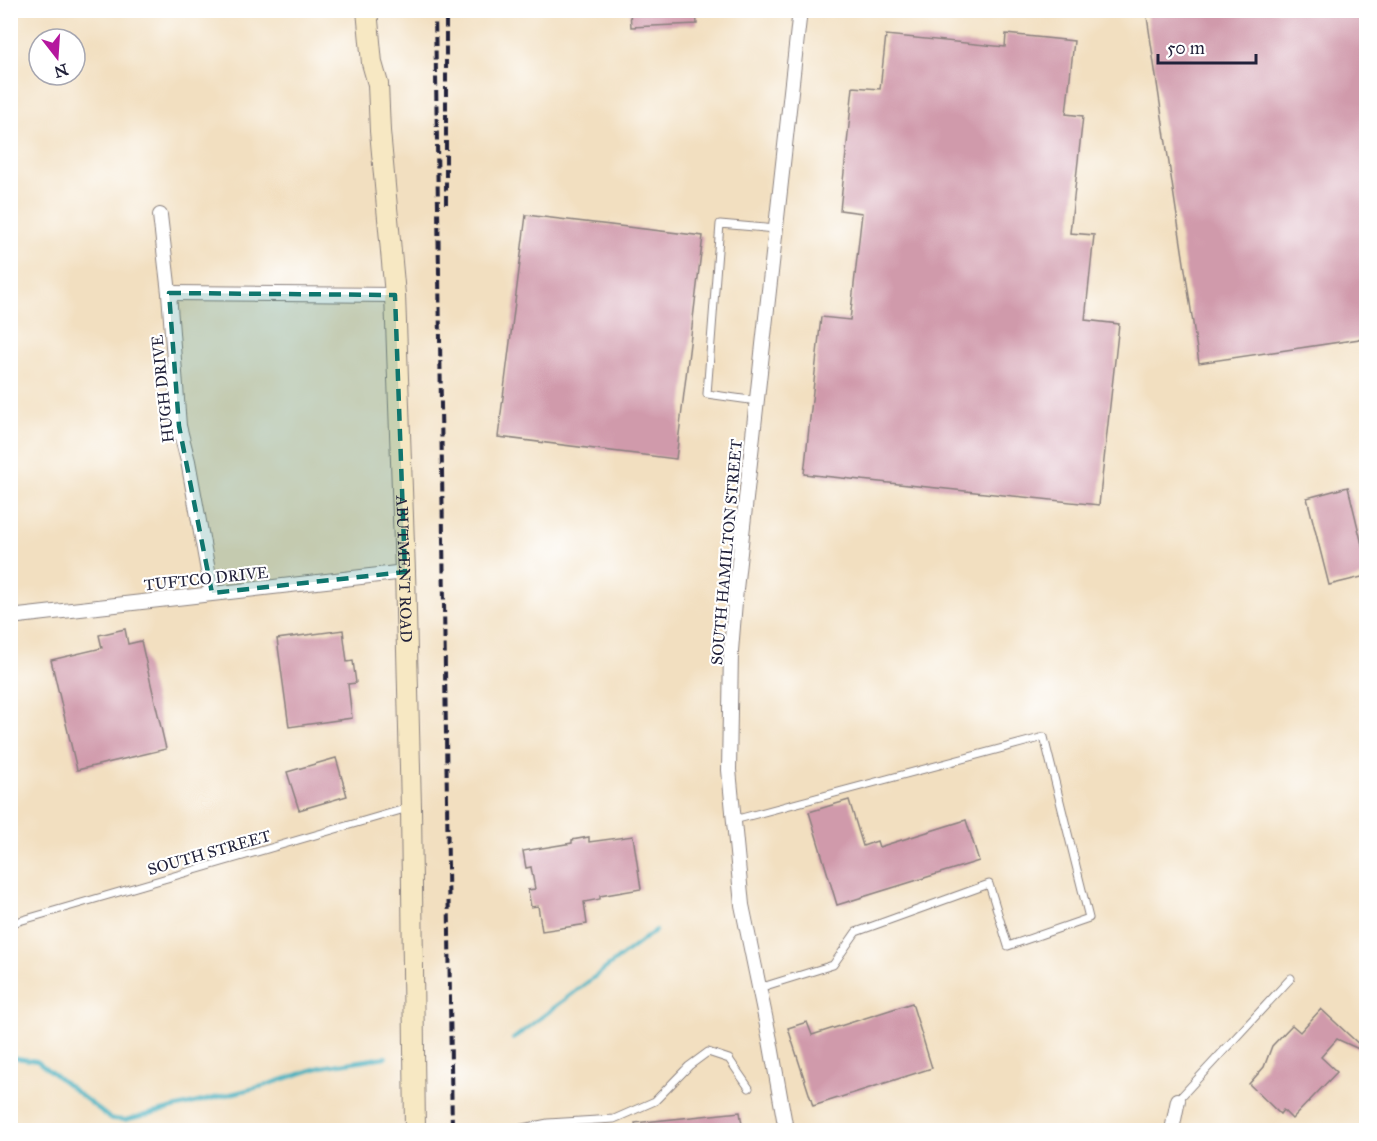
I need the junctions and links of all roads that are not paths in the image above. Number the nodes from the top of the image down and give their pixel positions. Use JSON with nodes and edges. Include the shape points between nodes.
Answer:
{"nodes":[{"id":1,"x":367,"y":10,"type":"edge"},
{"id":2,"x":800,"y":10,"type":"edge"},
{"id":3,"x":160,"y":215,"type":"dead end"},
{"id":4,"x":776,"y":229,"type":"junction"},
{"id":5,"x":169,"y":293,"type":"junction"},
{"id":6,"x":395,"y":295,"type":"junction"},
{"id":7,"x":757,"y":401,"type":"junction"},
{"id":8,"x":405,"y":572,"type":"junction"},
{"id":9,"x":213,"y":593,"type":"junction"},
{"id":10,"x":10,"y":617,"type":"edge"},
{"id":11,"x":411,"y":807,"type":"junction"},
{"id":12,"x":734,"y":820,"type":"junction"},
{"id":13,"x":16,"y":922,"type":"dead end"},
{"id":14,"x":1291,"y":978,"type":"dead end"},
{"id":15,"x":759,"y":988,"type":"junction"},
{"id":16,"x":749,"y":1088,"type":"dead end"},
{"id":17,"x":1178,"y":1100,"type":"joint"},
{"id":18,"x":415,"y":1131,"type":"edge"},
{"id":19,"x":513,"y":1131,"type":"edge"},
{"id":20,"x":786,"y":1131,"type":"edge"},
{"id":21,"x":1172,"y":1131,"type":"edge"}],
"edges":[{"from":1,"to":6,"type":"main road","name":"ABUTMENT ROAD","via":[[378,84]]},
{"from":2,"to":4,"type":"street","name":"SOUTH HAMILTON STREET"},
{"from":3,"to":5,"type":"street","name":"HUGH DRIVE"},
{"from":4,"to":7,"type":"street","name":"SOUTH HAMILTON STREET"},
{"from":4,"to":7,"type":"lane","via":[[720,224],[707,394]]},
{"from":5,"to":6,"type":"street"},
{"from":5,"to":9,"type":"street","name":"HUGH DRIVE","via":[[179,426]]},
{"from":6,"to":8,"type":"main road","name":"ABUTMENT ROAD"},
{"from":7,"to":12,"type":"street","name":"SOUTH HAMILTON STREET","via":[[731,651],[729,770]]},
{"from":8,"to":9,"type":"street","name":"TUFTCO DRIVE"},
{"from":8,"to":11,"type":"main road","name":"ABUTMENT ROAD"},
{"from":9,"to":10,"type":"street","name":"TUFTCO DRIVE"},
{"from":11,"to":13,"type":"lane","name":"SOUTH STREET"},
{"from":11,"to":18,"type":"main road","name":"ABUTMENT ROAD"},
{"from":12,"to":15,"type":"street","name":"SOUTH HAMILTON STREET","via":[[742,905]]},
{"from":12,"to":15,"type":"lane","via":[[1044,737],[1089,918],[1008,946],[989,884],[856,932],[833,965]]},
{"from":14,"to":17,"type":"lane"},
{"from":15,"to":20,"type":"street","name":"SOUTH HAMILTON STREET"},
{"from":16,"to":19,"type":"lane","via":[[729,1059],[708,1052],[655,1101],[614,1119],[548,1123]]},
{"from":17,"to":21,"type":"street"}]}
